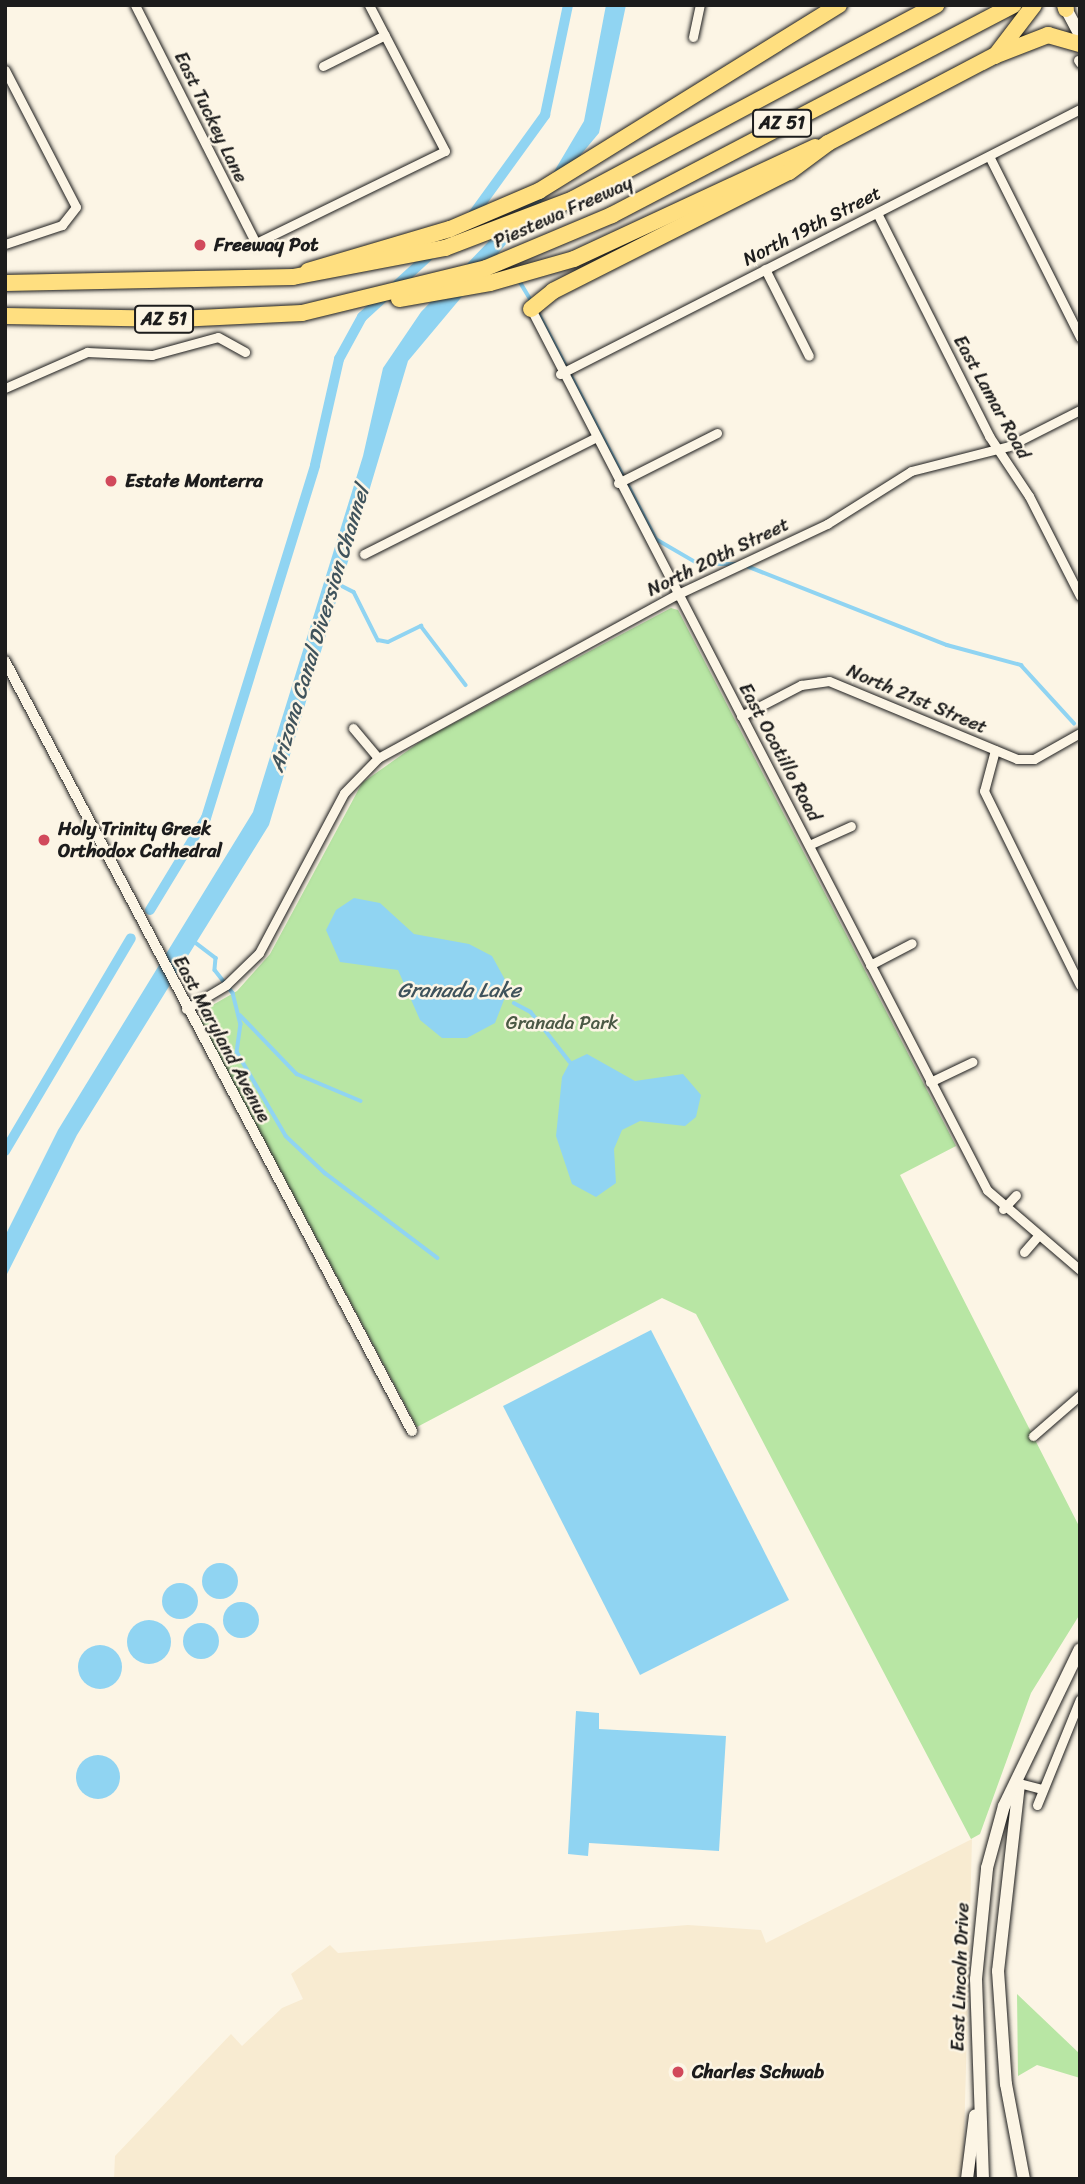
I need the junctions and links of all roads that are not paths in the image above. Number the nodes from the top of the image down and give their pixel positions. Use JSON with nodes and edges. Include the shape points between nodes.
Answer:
{"nodes":[{"id":1,"x":135,"y":5,"type":"edge"},
{"id":2,"x":369,"y":5,"type":"edge"},
{"id":3,"x":700,"y":5,"type":"edge"},
{"id":4,"x":839,"y":5,"type":"edge"},
{"id":5,"x":937,"y":5,"type":"edge"},
{"id":6,"x":1013,"y":5,"type":"edge"},
{"id":7,"x":1065,"y":7,"type":"edge"},
{"id":8,"x":1032,"y":9,"type":"edge"},
{"id":9,"x":385,"y":35,"type":"junction"},
{"id":10,"x":1080,"y":35,"type":"edge"},
{"id":11,"x":693,"y":37,"type":"dead end"},
{"id":12,"x":994,"y":56,"type":"junction"},
{"id":13,"x":1079,"y":56,"type":"edge"},
{"id":14,"x":323,"y":66,"type":"dead end"},
{"id":15,"x":5,"y":70,"type":"edge"},
{"id":16,"x":1080,"y":109,"type":"edge"},
{"id":17,"x":828,"y":143,"type":"junction"},
{"id":18,"x":989,"y":156,"type":"junction"},
{"id":19,"x":877,"y":213,"type":"junction"},
{"id":20,"x":5,"y":244,"type":"edge"},
{"id":21,"x":765,"y":269,"type":"junction"},
{"id":22,"x":293,"y":277,"type":"junction"},
{"id":23,"x":5,"y":283,"type":"edge"},
{"id":24,"x":368,"y":300,"type":"junction"},
{"id":25,"x":531,"y":309,"type":"joint"},
{"id":26,"x":5,"y":316,"type":"edge"},
{"id":27,"x":1080,"y":337,"type":"edge"},
{"id":28,"x":245,"y":352,"type":"dead end"},
{"id":29,"x":808,"y":356,"type":"dead end"},
{"id":30,"x":560,"y":374,"type":"junction"},
{"id":31,"x":5,"y":388,"type":"edge"},
{"id":32,"x":1080,"y":410,"type":"edge"},
{"id":33,"x":717,"y":433,"type":"dead end"},
{"id":34,"x":595,"y":439,"type":"junction"},
{"id":35,"x":998,"y":449,"type":"junction"},
{"id":36,"x":618,"y":482,"type":"junction"},
{"id":37,"x":364,"y":554,"type":"dead end"},
{"id":38,"x":676,"y":595,"type":"junction"},
{"id":39,"x":1080,"y":596,"type":"edge"},
{"id":40,"x":5,"y":661,"type":"edge"},
{"id":41,"x":741,"y":716,"type":"junction"},
{"id":42,"x":354,"y":727,"type":"dead end"},
{"id":43,"x":1080,"y":733,"type":"edge"},
{"id":44,"x":995,"y":750,"type":"junction"},
{"id":45,"x":378,"y":758,"type":"junction"},
{"id":46,"x":851,"y":826,"type":"dead end"},
{"id":47,"x":809,"y":845,"type":"junction"},
{"id":48,"x":912,"y":943,"type":"dead end"},
{"id":49,"x":870,"y":965,"type":"junction"},
{"id":50,"x":1080,"y":985,"type":"edge"},
{"id":51,"x":186,"y":1009,"type":"junction"},
{"id":52,"x":972,"y":1062,"type":"dead end"},
{"id":53,"x":930,"y":1082,"type":"junction"},
{"id":54,"x":1016,"y":1195,"type":"dead end"},
{"id":55,"x":1003,"y":1209,"type":"junction"},
{"id":56,"x":1037,"y":1237,"type":"junction"},
{"id":57,"x":1024,"y":1252,"type":"dead end"},
{"id":58,"x":1080,"y":1270,"type":"edge"},
{"id":59,"x":1080,"y":1395,"type":"edge"},
{"id":60,"x":412,"y":1431,"type":"dead end"},
{"id":61,"x":1033,"y":1436,"type":"dead end"},
{"id":62,"x":1080,"y":1649,"type":"edge"},
{"id":63,"x":1080,"y":1699,"type":"edge"},
{"id":64,"x":1019,"y":1783,"type":"junction"},
{"id":65,"x":1042,"y":1789,"type":"junction"},
{"id":66,"x":1037,"y":1805,"type":"dead end"},
{"id":67,"x":979,"y":2102,"type":"junction"},
{"id":68,"x":967,"y":2179,"type":"edge"},
{"id":69,"x":982,"y":2179,"type":"edge"},
{"id":70,"x":1024,"y":2179,"type":"edge"}],
"edges":[{"from":1,"to":9,"type":"street","name":"East Tuckey Lane","via":[[220,164],[242,228],[256,243],[445,150]]},
{"from":2,"to":9,"type":"street"},
{"from":3,"to":11,"type":"street"},
{"from":4,"to":22,"type":"highway","via":[[589,163],[461,224]]},
{"from":5,"to":22,"type":"highway","name":"Piestewa Freeway","number":"AZ 51","via":[[573,199],[484,236],[357,270]]},
{"from":6,"to":24,"type":"highway","name":"Piestewa Freeway","number":"AZ 51","via":[[552,244]]},
{"from":7,"to":10,"type":"main road"},
{"from":8,"to":12,"type":"highway"},
{"from":9,"to":14,"type":"street"},
{"from":12,"to":13,"type":"highway","via":[[1048,35]]},
{"from":12,"to":17,"type":"highway"},
{"from":15,"to":20,"type":"street","via":[[76,207],[71,217],[36,238]]},
{"from":16,"to":18,"type":"street","name":"North 19th Street"},
{"from":17,"to":24,"type":"highway","via":[[542,270],[429,297]]},
{"from":17,"to":25,"type":"highway","via":[[789,172],[552,290]]},
{"from":18,"to":19,"type":"street","name":"North 19th Street"},
{"from":18,"to":27,"type":"street"},
{"from":19,"to":21,"type":"street","name":"North 19th Street"},
{"from":19,"to":35,"type":"street","name":"East Lamar Road"},
{"from":21,"to":29,"type":"street"},
{"from":21,"to":30,"type":"street","name":"North 19th Street"},
{"from":22,"to":23,"type":"highway","name":"Piestewa Freeway","number":"AZ 51"},
{"from":24,"to":26,"type":"highway","name":"Piestewa Freeway","number":"AZ 51","via":[[323,310],[178,319]]},
{"from":25,"to":30,"type":"street","name":"East Ocotillo Road"},
{"from":28,"to":31,"type":"street","via":[[218,337],[152,355],[87,352]]},
{"from":30,"to":34,"type":"street","name":"East Ocotillo Road"},
{"from":32,"to":35,"type":"street","name":"North 20th Street"},
{"from":33,"to":36,"type":"street"},
{"from":34,"to":36,"type":"street","name":"East Ocotillo Road"},
{"from":34,"to":37,"type":"street"},
{"from":35,"to":38,"type":"street","name":"North 20th Street","via":[[911,471],[827,524]]},
{"from":35,"to":39,"type":"street","name":"East Lamar Road"},
{"from":36,"to":38,"type":"street","name":"East Ocotillo Road"},
{"from":38,"to":41,"type":"street","name":"East Ocotillo Road"},
{"from":38,"to":45,"type":"street","name":"North 20th Street"},
{"from":40,"to":51,"type":"street","name":"East Maryland Avenue"},
{"from":41,"to":44,"type":"street","name":"North 21st Street","via":[[801,685],[829,681]]},
{"from":41,"to":47,"type":"street","name":"East Ocotillo Road"},
{"from":42,"to":45,"type":"street"},
{"from":43,"to":44,"type":"street","name":"North 21st Street","via":[[1034,759]]},
{"from":44,"to":50,"type":"street","via":[[985,791]]},
{"from":45,"to":51,"type":"street","name":"North 20th Street","via":[[344,793],[259,953],[226,985]]},
{"from":46,"to":47,"type":"street"},
{"from":47,"to":49,"type":"street","name":"East Ocotillo Road"},
{"from":48,"to":49,"type":"street"},
{"from":49,"to":53,"type":"street","name":"East Ocotillo Road"},
{"from":51,"to":60,"type":"street","name":"East Maryland Avenue"},
{"from":52,"to":53,"type":"street"},
{"from":53,"to":55,"type":"street","name":"East Ocotillo Road"},
{"from":54,"to":55,"type":"street"},
{"from":55,"to":56,"type":"street","name":"East Ocotillo Road"},
{"from":56,"to":57,"type":"street"},
{"from":56,"to":58,"type":"street","name":"East Ocotillo Road"},
{"from":59,"to":61,"type":"street"},
{"from":62,"to":64,"type":"main road","name":"East Lincoln Drive","via":[[1057,1687]]},
{"from":63,"to":65,"type":"street"},
{"from":64,"to":65,"type":"street"},
{"from":64,"to":67,"type":"main road","name":"East Lincoln Drive","via":[[992,1842],[977,1937]]},
{"from":64,"to":70,"type":"main road","name":"East Lincoln Drive","via":[[998,1971],[1006,2084]]},
{"from":65,"to":66,"type":"street"},
{"from":67,"to":68,"type":"main road"},
{"from":67,"to":69,"type":"main road","name":"East Lincoln Drive"}]}
